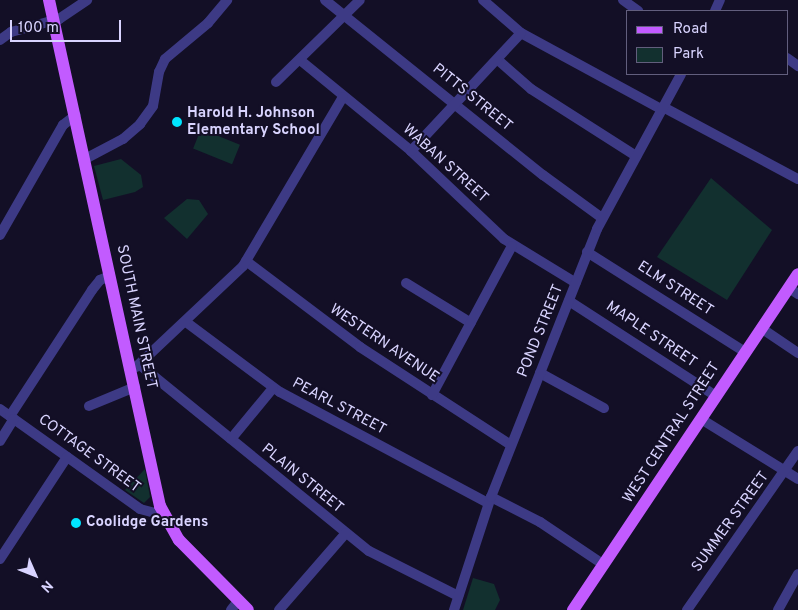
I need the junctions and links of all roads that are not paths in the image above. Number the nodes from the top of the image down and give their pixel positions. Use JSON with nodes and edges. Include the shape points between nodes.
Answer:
{"nodes":[{"id":1,"x":49,"y":0,"type":"edge"},
{"id":2,"x":87,"y":0,"type":"edge"},
{"id":3,"x":227,"y":0,"type":"edge"},
{"id":4,"x":325,"y":0,"type":"edge"},
{"id":5,"x":360,"y":0,"type":"edge"},
{"id":6,"x":483,"y":0,"type":"edge"},
{"id":7,"x":623,"y":0,"type":"edge"},
{"id":8,"x":637,"y":10,"type":"edge"},
{"id":9,"x":344,"y":16,"type":"junction"},
{"id":10,"x":53,"y":21,"type":"junction"},
{"id":11,"x":521,"y":33,"type":"junction"},
{"id":12,"x":0,"y":40,"type":"edge"},
{"id":13,"x":300,"y":60,"type":"junction"},
{"id":14,"x":498,"y":60,"type":"junction"},
{"id":15,"x":680,"y":75,"type":"edge"},
{"id":16,"x":276,"y":82,"type":"dead end"},
{"id":17,"x":343,"y":97,"type":"junction"},
{"id":18,"x":456,"y":104,"type":"junction"},
{"id":19,"x":662,"y":108,"type":"junction"},
{"id":20,"x":76,"y":115,"type":"junction"},
{"id":21,"x":411,"y":151,"type":"junction"},
{"id":22,"x":636,"y":156,"type":"junction"},
{"id":23,"x":86,"y":158,"type":"junction"},
{"id":24,"x":798,"y":179,"type":"edge"},
{"id":25,"x":602,"y":218,"type":"junction"},
{"id":26,"x":0,"y":235,"type":"edge"},
{"id":27,"x":512,"y":246,"type":"junction"},
{"id":28,"x":587,"y":252,"type":"junction"},
{"id":29,"x":246,"y":261,"type":"junction"},
{"id":30,"x":798,"y":274,"type":"edge"},
{"id":31,"x":110,"y":276,"type":"junction"},
{"id":32,"x":406,"y":283,"type":"dead end"},
{"id":33,"x":576,"y":283,"type":"junction"},
{"id":34,"x":793,"y":291,"type":"edge"},
{"id":35,"x":569,"y":300,"type":"junction"},
{"id":36,"x":186,"y":322,"type":"junction"},
{"id":37,"x":471,"y":322,"type":"junction"},
{"id":38,"x":761,"y":328,"type":"junction"},
{"id":39,"x":745,"y":352,"type":"junction"},
{"id":40,"x":798,"y":353,"type":"edge"},
{"id":41,"x":136,"y":367,"type":"junction"},
{"id":42,"x":540,"y":373,"type":"junction"},
{"id":43,"x":135,"y":387,"type":"junction"},
{"id":44,"x":273,"y":388,"type":"junction"},
{"id":45,"x":432,"y":395,"type":"junction"},
{"id":46,"x":716,"y":396,"type":"junction"},
{"id":47,"x":89,"y":406,"type":"dead end"},
{"id":48,"x":604,"y":408,"type":"dead end"},
{"id":49,"x":0,"y":409,"type":"edge"},
{"id":50,"x":12,"y":418,"type":"junction"},
{"id":51,"x":700,"y":419,"type":"junction"},
{"id":52,"x":230,"y":439,"type":"junction"},
{"id":53,"x":0,"y":441,"type":"edge"},
{"id":54,"x":511,"y":445,"type":"junction"},
{"id":55,"x":798,"y":451,"type":"edge"},
{"id":56,"x":67,"y":457,"type":"junction"},
{"id":57,"x":786,"y":472,"type":"junction"},
{"id":58,"x":798,"y":479,"type":"edge"},
{"id":59,"x":489,"y":500,"type":"junction"},
{"id":60,"x":163,"y":515,"type":"junction"},
{"id":61,"x":346,"y":533,"type":"junction"},
{"id":62,"x":0,"y":560,"type":"edge"},
{"id":63,"x":604,"y":564,"type":"junction"},
{"id":64,"x":798,"y":574,"type":"edge"},
{"id":65,"x":458,"y":596,"type":"junction"},
{"id":66,"x":235,"y":605,"type":"edge"},
{"id":67,"x":248,"y":610,"type":"edge"},
{"id":68,"x":279,"y":610,"type":"edge"},
{"id":69,"x":454,"y":610,"type":"edge"},
{"id":70,"x":573,"y":610,"type":"edge"},
{"id":71,"x":687,"y":610,"type":"edge"},
{"id":72,"x":778,"y":610,"type":"edge"}],
"edges":[{"from":1,"to":10,"type":"main road","name":"SOUTH MAIN STREET"},
{"from":2,"to":10,"type":"street"},
{"from":3,"to":23,"type":"street","via":[[208,23],[165,59],[159,72],[155,100],[140,124],[123,139]]},
{"from":4,"to":9,"type":"street","name":"PITTS STREET"},
{"from":5,"to":9,"type":"street"},
{"from":6,"to":11,"type":"street"},
{"from":7,"to":8,"type":"street"},
{"from":9,"to":13,"type":"street"},
{"from":9,"to":18,"type":"street","name":"PITTS STREET"},
{"from":10,"to":12,"type":"street","via":[[11,32]]},
{"from":10,"to":20,"type":"main road","name":"SOUTH MAIN STREET"},
{"from":11,"to":14,"type":"street"},
{"from":11,"to":19,"type":"street"},
{"from":13,"to":16,"type":"street"},
{"from":13,"to":17,"type":"street","name":"WABAN STREET"},
{"from":14,"to":18,"type":"street"},
{"from":14,"to":22,"type":"street","via":[[530,89]]},
{"from":15,"to":19,"type":"street","name":"POND STREET"},
{"from":17,"to":21,"type":"street","name":"WABAN STREET"},
{"from":17,"to":29,"type":"street"},
{"from":18,"to":21,"type":"street"},
{"from":18,"to":25,"type":"street","name":"PITTS STREET"},
{"from":19,"to":22,"type":"street","name":"POND STREET"},
{"from":19,"to":24,"type":"street"},
{"from":20,"to":23,"type":"main road","name":"SOUTH MAIN STREET"},
{"from":20,"to":26,"type":"street","via":[[63,125]]},
{"from":21,"to":27,"type":"street","name":"WABAN STREET"},
{"from":22,"to":25,"type":"street","name":"POND STREET"},
{"from":23,"to":31,"type":"main road","name":"SOUTH MAIN STREET"},
{"from":25,"to":28,"type":"street","name":"POND STREET"},
{"from":27,"to":33,"type":"street","name":"WABAN STREET"},
{"from":27,"to":37,"type":"street"},
{"from":28,"to":33,"type":"street","name":"POND STREET"},
{"from":28,"to":39,"type":"street","name":"ELM STREET"},
{"from":29,"to":36,"type":"street"},
{"from":29,"to":45,"type":"street","name":"WESTERN AVENUE","via":[[326,324]]},
{"from":30,"to":34,"type":"main road","name":"WEST CENTRAL STREET"},
{"from":31,"to":41,"type":"main road","name":"SOUTH MAIN STREET"},
{"from":31,"to":50,"type":"street","via":[[100,280],[92,290]]},
{"from":32,"to":37,"type":"street"},
{"from":33,"to":35,"type":"street","name":"POND STREET"},
{"from":34,"to":38,"type":"main road","name":"WEST CENTRAL STREET"},
{"from":35,"to":42,"type":"street","name":"POND STREET"},
{"from":35,"to":46,"type":"street","name":"MAPLE STREET"},
{"from":36,"to":41,"type":"street"},
{"from":36,"to":44,"type":"street","name":"PEARL STREET"},
{"from":37,"to":45,"type":"street"},
{"from":38,"to":39,"type":"main road","name":"WEST CENTRAL STREET"},
{"from":38,"to":40,"type":"street"},
{"from":39,"to":46,"type":"main road","name":"WEST CENTRAL STREET"},
{"from":41,"to":43,"type":"main road","name":"SOUTH MAIN STREET"},
{"from":41,"to":52,"type":"street","name":"PLAIN STREET"},
{"from":42,"to":48,"type":"street"},
{"from":42,"to":54,"type":"street","name":"POND STREET"},
{"from":43,"to":47,"type":"street"},
{"from":43,"to":60,"type":"main road","name":"SOUTH MAIN STREET"},
{"from":44,"to":52,"type":"street"},
{"from":44,"to":59,"type":"street","name":"PEARL STREET"},
{"from":45,"to":54,"type":"street","name":"WESTERN AVENUE"},
{"from":46,"to":51,"type":"main road","name":"WEST CENTRAL STREET"},
{"from":49,"to":50,"type":"street","name":"COTTAGE STREET"},
{"from":50,"to":53,"type":"street"},
{"from":50,"to":56,"type":"street","name":"COTTAGE STREET"},
{"from":51,"to":57,"type":"street"},
{"from":51,"to":63,"type":"main road","name":"WEST CENTRAL STREET"},
{"from":52,"to":61,"type":"street","name":"PLAIN STREET"},
{"from":54,"to":59,"type":"street","name":"POND STREET"},
{"from":55,"to":57,"type":"street","name":"SUMMER STREET"},
{"from":56,"to":60,"type":"street","name":"COTTAGE STREET","via":[[140,509]]},
{"from":56,"to":62,"type":"street"},
{"from":57,"to":58,"type":"street"},
{"from":57,"to":71,"type":"street","name":"SUMMER STREET"},
{"from":59,"to":63,"type":"street","name":"PEARL STREET","via":[[540,522]]},
{"from":59,"to":65,"type":"street","name":"POND STREET"},
{"from":60,"to":66,"type":"main road","name":"SOUTH MAIN STREET","via":[[186,548]]},
{"from":61,"to":65,"type":"street","name":"PLAIN STREET","via":[[387,563]]},
{"from":61,"to":68,"type":"street"},
{"from":63,"to":70,"type":"main road","name":"WEST CENTRAL STREET"},
{"from":64,"to":72,"type":"street"},
{"from":65,"to":69,"type":"street","name":"POND STREET"},
{"from":66,"to":67,"type":"main road","name":"SOUTH MAIN STREET"}]}
